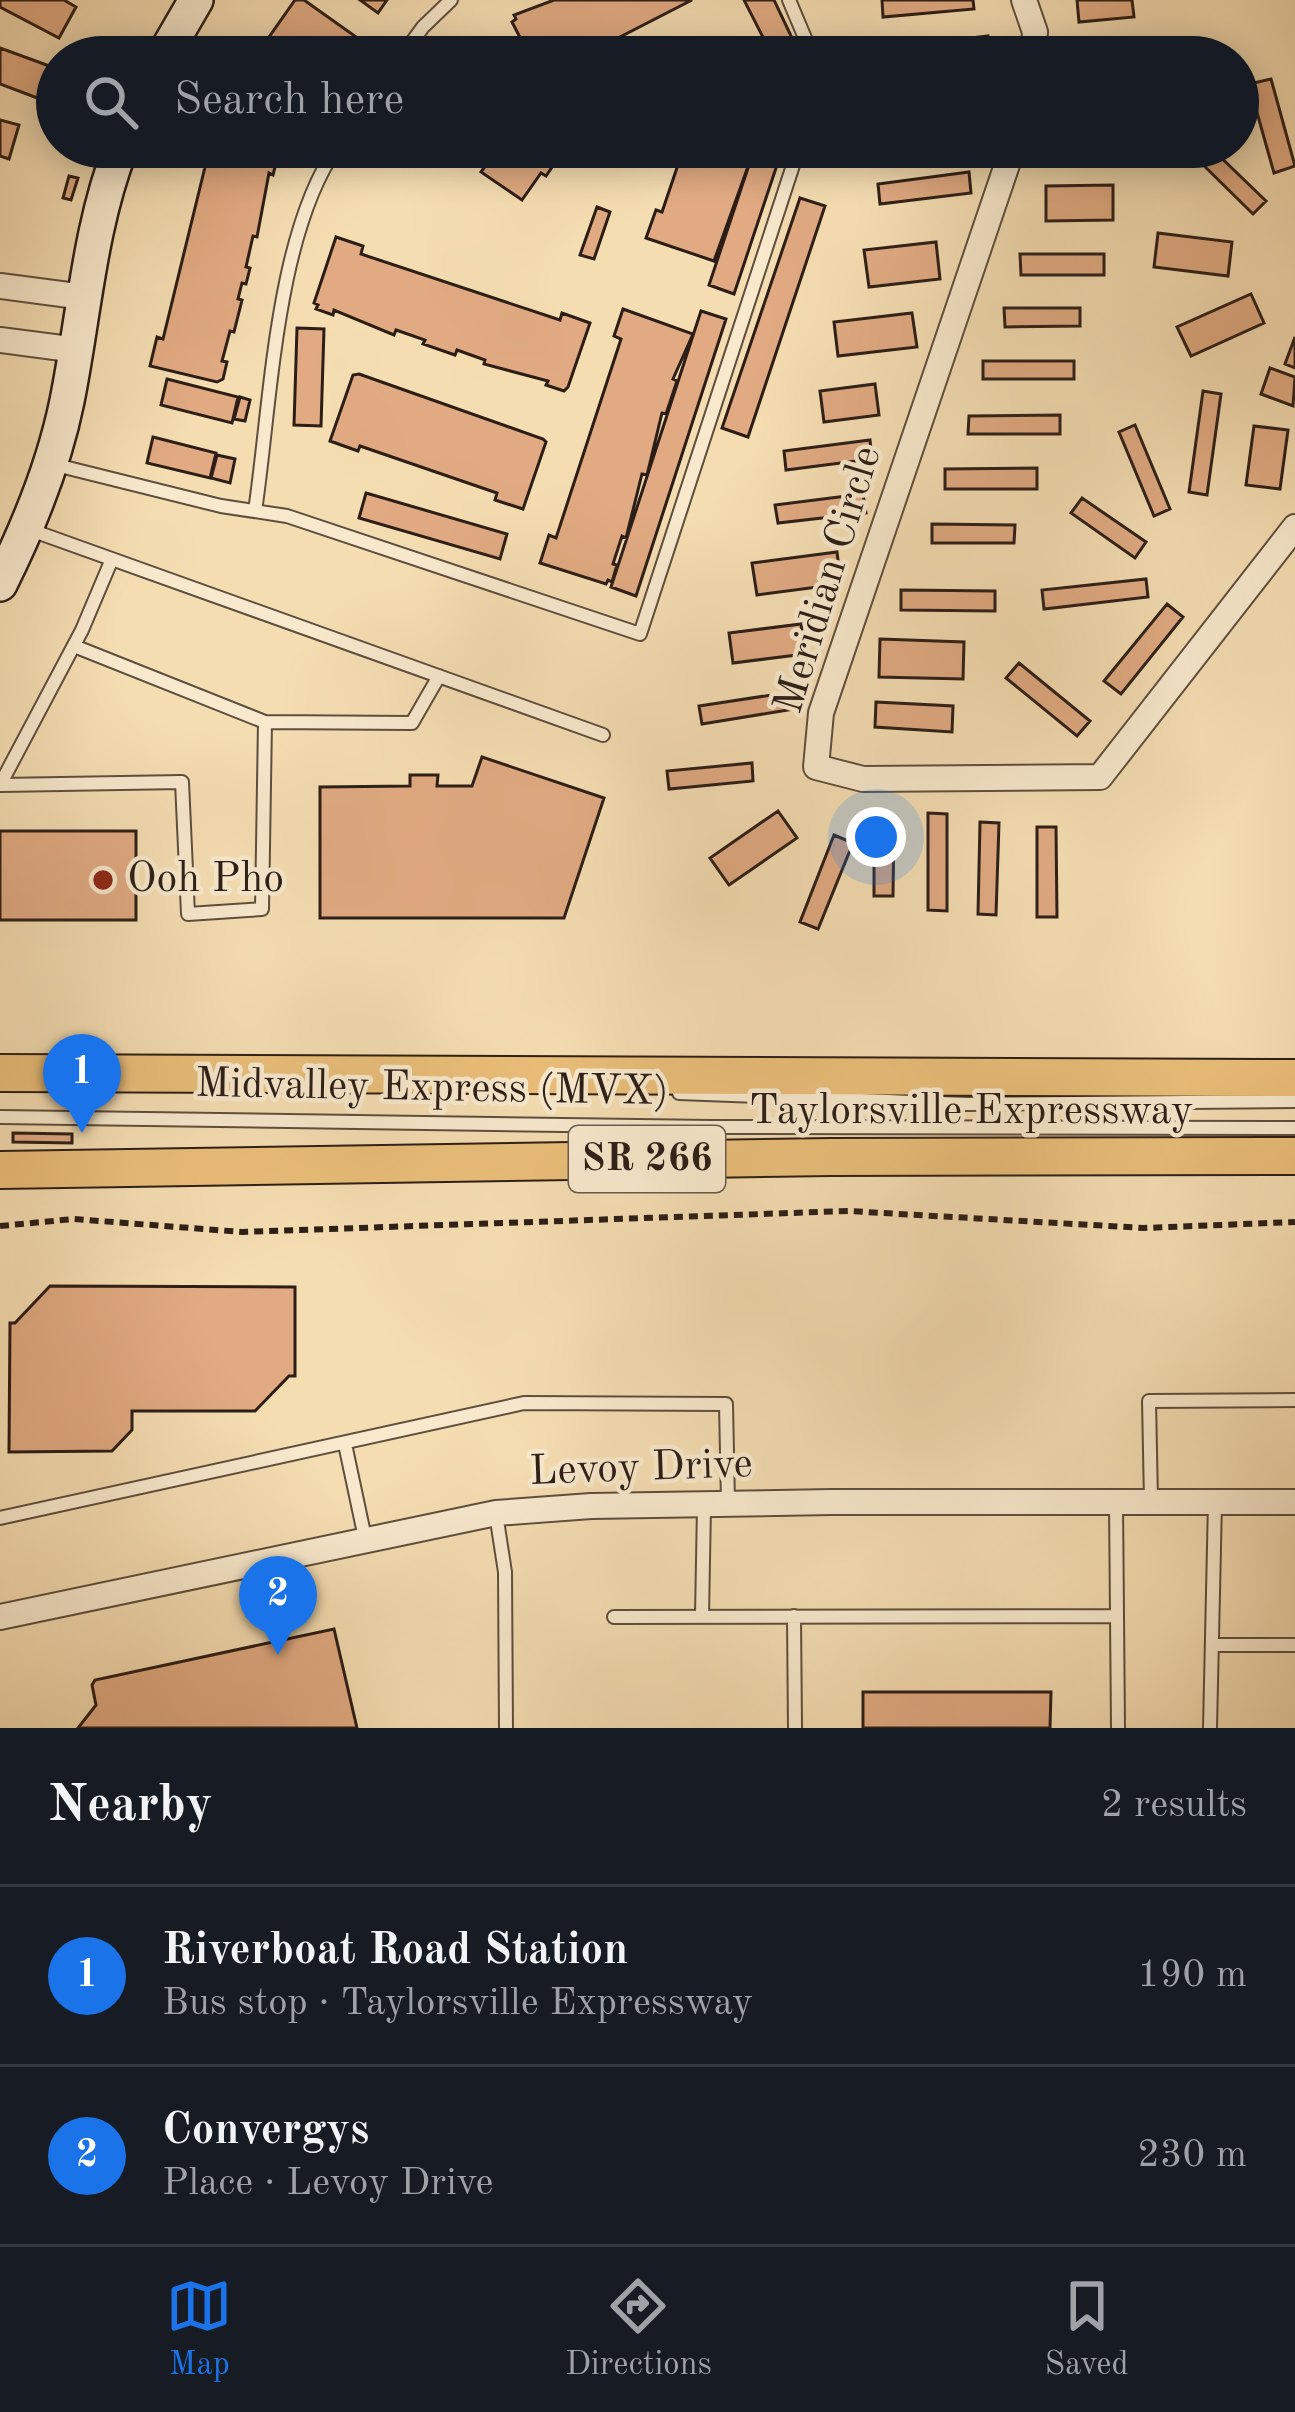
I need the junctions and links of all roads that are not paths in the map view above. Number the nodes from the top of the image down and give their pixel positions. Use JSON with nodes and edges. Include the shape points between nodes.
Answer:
{"nodes":[{"id":1,"x":196,"y":0,"type":"edge"},
{"id":2,"x":451,"y":0,"type":"edge"},
{"id":3,"x":789,"y":0,"type":"edge"},
{"id":4,"x":1024,"y":0,"type":"edge"},
{"id":5,"x":175,"y":36,"type":"edge"},
{"id":6,"x":416,"y":36,"type":"edge"},
{"id":7,"x":804,"y":36,"type":"edge"},
{"id":8,"x":1035,"y":36,"type":"edge"},
{"id":9,"x":115,"y":168,"type":"edge"},
{"id":10,"x":327,"y":168,"type":"edge"},
{"id":11,"x":793,"y":168,"type":"edge"},
{"id":12,"x":1006,"y":168,"type":"edge"},
{"id":13,"x":0,"y":286,"type":"edge"},
{"id":14,"x":84,"y":297,"type":"junction"},
{"id":15,"x":0,"y":340,"type":"edge"},
{"id":16,"x":76,"y":350,"type":"junction"},
{"id":17,"x":51,"y":464,"type":"junction"},
{"id":18,"x":255,"y":511,"type":"junction"},
{"id":19,"x":1295,"y":527,"type":"edge"},
{"id":20,"x":26,"y":528,"type":"junction"},
{"id":21,"x":112,"y":559,"type":"junction"},
{"id":22,"x":0,"y":584,"type":"edge"},
{"id":23,"x":74,"y":646,"type":"junction"},
{"id":24,"x":440,"y":676,"type":"junction"},
{"id":25,"x":265,"y":722,"type":"junction"},
{"id":26,"x":603,"y":735,"type":"dead end"},
{"id":27,"x":1,"y":785,"type":"edge"},
{"id":28,"x":0,"y":1073,"type":"edge"},
{"id":29,"x":524,"y":1078,"type":"junction"},
{"id":30,"x":1295,"y":1078,"type":"edge"},
{"id":31,"x":1295,"y":1101,"type":"edge"},
{"id":32,"x":0,"y":1117,"type":"edge"},
{"id":33,"x":1295,"y":1128,"type":"edge"},
{"id":34,"x":1295,"y":1156,"type":"edge"},
{"id":35,"x":0,"y":1170,"type":"edge"},
{"id":36,"x":1295,"y":1400,"type":"edge"},
{"id":37,"x":345,"y":1444,"type":"junction"},
{"id":38,"x":1116,"y":1502,"type":"junction"},
{"id":39,"x":1150,"y":1502,"type":"junction"},
{"id":40,"x":1215,"y":1502,"type":"junction"},
{"id":41,"x":1295,"y":1502,"type":"edge"},
{"id":42,"x":716,"y":1506,"type":"junction"},
{"id":43,"x":496,"y":1513,"type":"junction"},
{"id":44,"x":0,"y":1519,"type":"edge"},
{"id":45,"x":365,"y":1538,"type":"junction"},
{"id":46,"x":702,"y":1616,"type":"junction"},
{"id":47,"x":794,"y":1616,"type":"junction"},
{"id":48,"x":1117,"y":1616,"type":"junction"},
{"id":49,"x":0,"y":1617,"type":"edge"},
{"id":50,"x":614,"y":1617,"type":"dead end"},
{"id":51,"x":1212,"y":1645,"type":"junction"},
{"id":52,"x":1295,"y":1645,"type":"edge"},
{"id":53,"x":506,"y":1728,"type":"edge"},
{"id":54,"x":795,"y":1728,"type":"edge"},
{"id":55,"x":1118,"y":1728,"type":"edge"},
{"id":56,"x":1210,"y":1728,"type":"edge"}],
"edges":[{"from":1,"to":5,"type":"street"},
{"from":2,"to":6,"type":"lane"},
{"from":3,"to":7,"type":"lane"},
{"from":4,"to":8,"type":"street"},
{"from":9,"to":14,"type":"street"},
{"from":10,"to":18,"type":"lane","via":[[277,326]]},
{"from":11,"to":18,"type":"lane","via":[[640,634]]},
{"from":12,"to":19,"type":"street","name":"Meridian Circle","via":[[821,713],[816,767],[863,779],[1100,777]]},
{"from":13,"to":14,"type":"street"},
{"from":14,"to":16,"type":"street"},
{"from":15,"to":16,"type":"street"},
{"from":16,"to":17,"type":"street"},
{"from":17,"to":18,"type":"lane"},
{"from":17,"to":20,"type":"street"},
{"from":20,"to":21,"type":"lane"},
{"from":20,"to":22,"type":"street"},
{"from":21,"to":23,"type":"lane"},
{"from":21,"to":24,"type":"lane"},
{"from":23,"to":25,"type":"lane"},
{"from":23,"to":27,"type":"lane"},
{"from":24,"to":25,"type":"lane","via":[[412,723]]},
{"from":24,"to":26,"type":"lane"},
{"from":25,"to":27,"type":"lane","via":[[262,909],[188,914],[182,782]]},
{"from":28,"to":29,"type":"main road","name":"Taylorsville Expressway","number":"SR 266"},
{"from":29,"to":30,"type":"main road","name":"Taylorsville Expressway","number":"SR 266"},
{"from":29,"to":31,"type":"lane","name":"Midvalley Express (MVX)","via":[[859,1102]]},
{"from":32,"to":33,"type":"lane","name":"Midvalley Express (MVX)"},
{"from":34,"to":35,"type":"main road","name":"Taylorsville Expressway","number":"SR 266"},
{"from":36,"to":39,"type":"lane","via":[[1149,1401]]},
{"from":37,"to":42,"type":"lane","via":[[524,1403],[726,1404]]},
{"from":37,"to":44,"type":"lane"},
{"from":37,"to":45,"type":"lane"},
{"from":38,"to":39,"type":"street","name":"Levoy Drive"},
{"from":38,"to":42,"type":"street","name":"Levoy Drive"},
{"from":38,"to":48,"type":"lane"},
{"from":39,"to":40,"type":"street","name":"Levoy Drive"},
{"from":40,"to":41,"type":"street","name":"Levoy Drive"},
{"from":40,"to":51,"type":"lane"},
{"from":42,"to":43,"type":"street","name":"Levoy Drive"},
{"from":42,"to":46,"type":"lane"},
{"from":43,"to":45,"type":"street","name":"Levoy Drive"},
{"from":43,"to":53,"type":"lane","via":[[505,1572]]},
{"from":45,"to":49,"type":"street","name":"Levoy Drive"},
{"from":46,"to":47,"type":"lane"},
{"from":46,"to":50,"type":"lane"},
{"from":47,"to":48,"type":"lane"},
{"from":47,"to":54,"type":"lane"},
{"from":48,"to":55,"type":"lane"},
{"from":51,"to":52,"type":"lane"},
{"from":51,"to":56,"type":"lane"}]}
